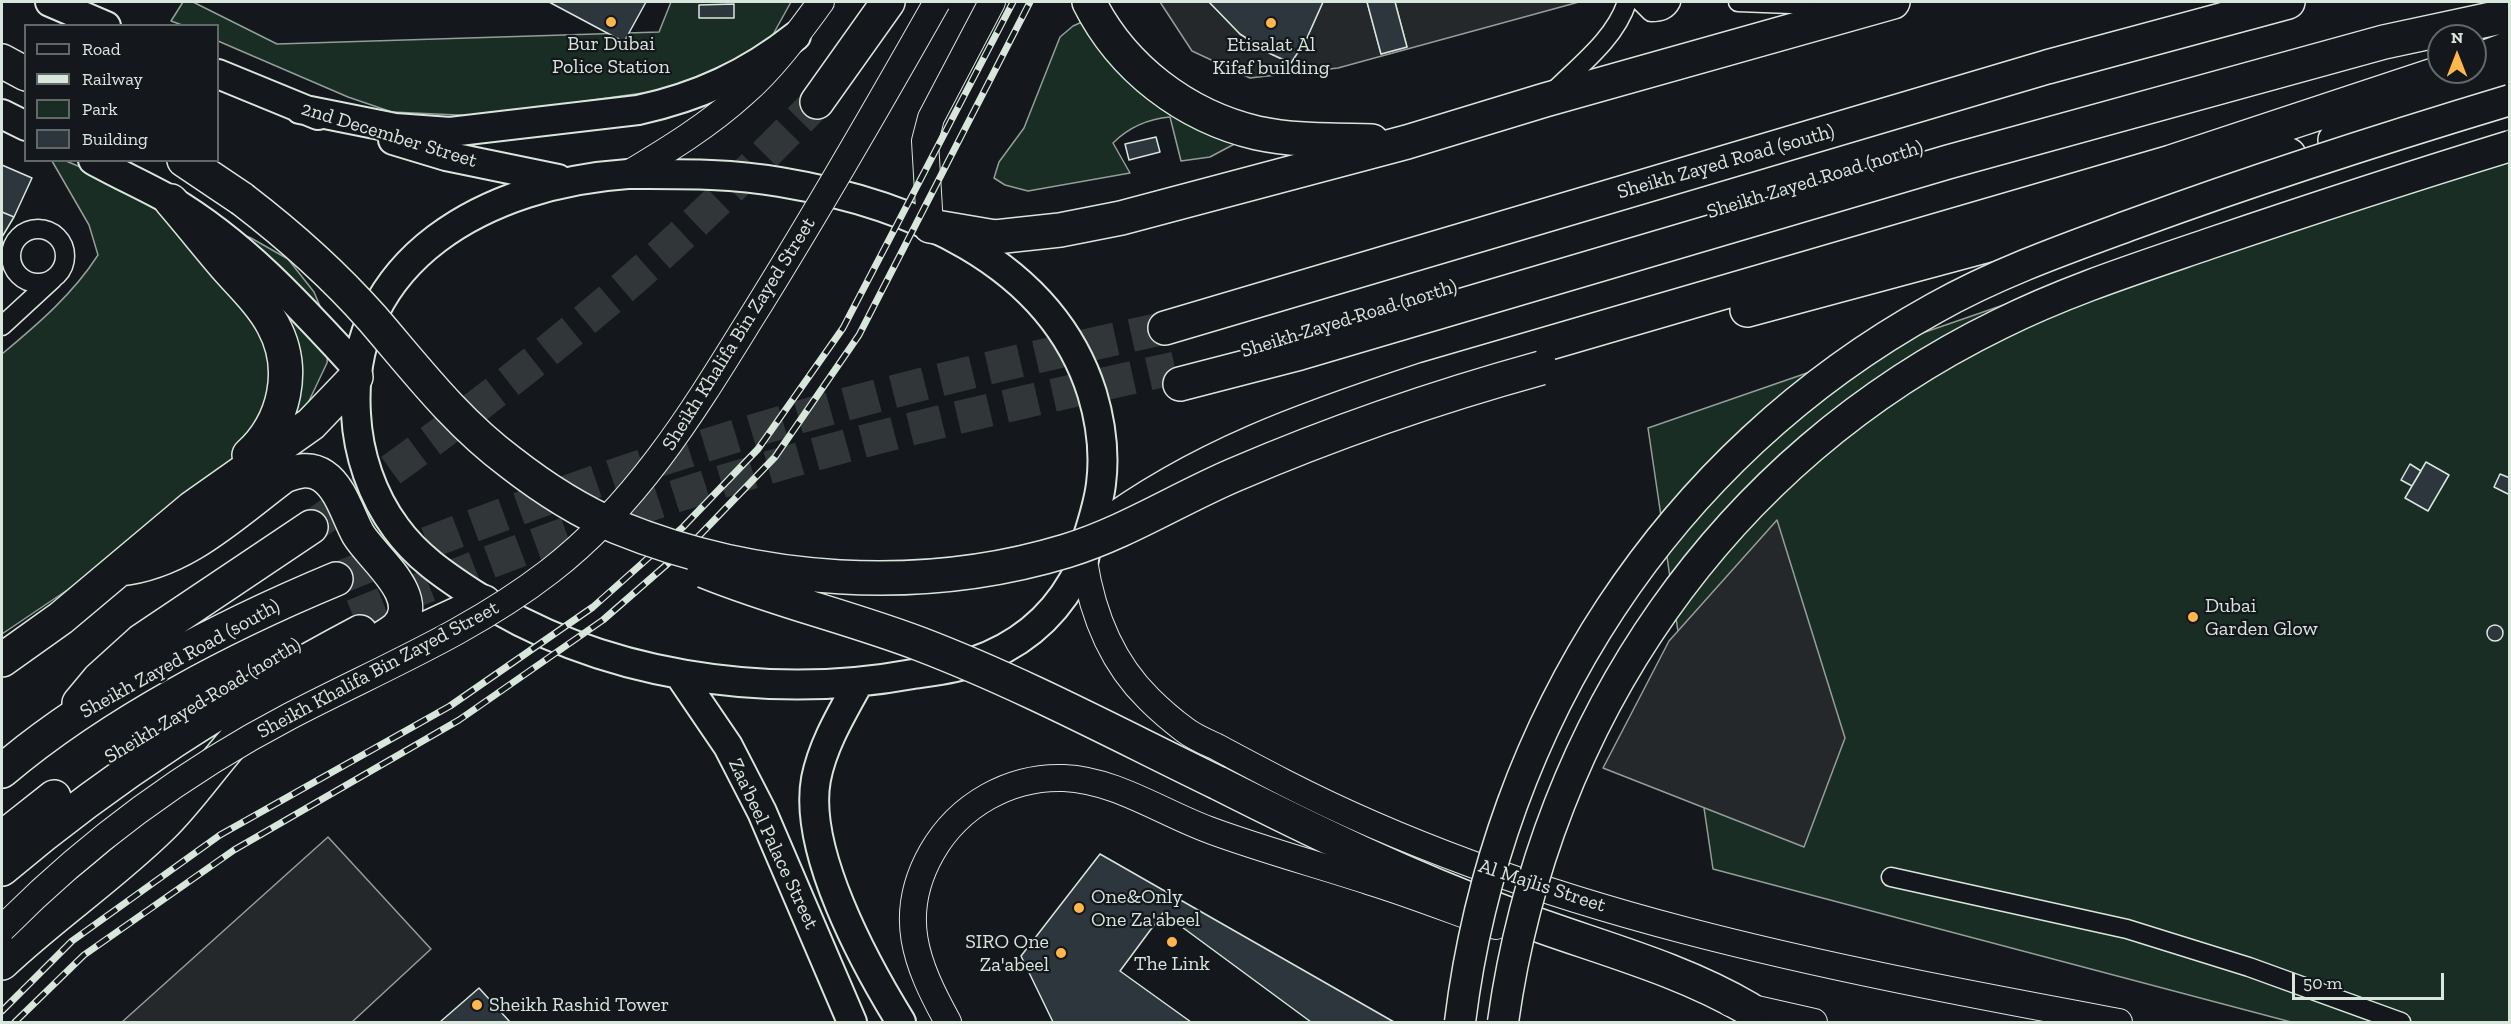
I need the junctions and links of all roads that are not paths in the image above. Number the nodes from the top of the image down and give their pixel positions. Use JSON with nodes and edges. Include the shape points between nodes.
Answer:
{"nodes":[{"id":1,"x":50,"y":2,"type":"edge"},
{"id":2,"x":821,"y":2,"type":"edge"},
{"id":3,"x":888,"y":2,"type":"edge"},
{"id":4,"x":937,"y":2,"type":"edge"},
{"id":5,"x":992,"y":2,"type":"edge"},
{"id":6,"x":1089,"y":2,"type":"edge"},
{"id":7,"x":1627,"y":2,"type":"edge"},
{"id":8,"x":1641,"y":2,"type":"edge"},
{"id":9,"x":1671,"y":2,"type":"edge"},
{"id":10,"x":1738,"y":2,"type":"edge"},
{"id":11,"x":2289,"y":2,"type":"edge"},
{"id":12,"x":2457,"y":2,"type":"edge"},
{"id":13,"x":1881,"y":4,"type":"edge"},
{"id":14,"x":2510,"y":15,"type":"edge"},
{"id":15,"x":101,"y":24,"type":"edge"},
{"id":16,"x":796,"y":36,"type":"junction"},
{"id":17,"x":2510,"y":48,"type":"edge"},
{"id":18,"x":2487,"y":57,"type":"edge"},
{"id":19,"x":2,"y":61,"type":"edge"},
{"id":20,"x":24,"y":73,"type":"edge"},
{"id":21,"x":219,"y":74,"type":"edge"},
{"id":22,"x":2427,"y":77,"type":"edge"},
{"id":23,"x":2510,"y":80,"type":"edge"},
{"id":24,"x":1545,"y":100,"type":"junction"},
{"id":25,"x":2510,"y":100,"type":"edge"},
{"id":26,"x":817,"y":102,"type":"tunnel mouth"},
{"id":27,"x":300,"y":109,"type":"junction"},
{"id":28,"x":2,"y":114,"type":"edge"},
{"id":29,"x":24,"y":125,"type":"edge"},
{"id":30,"x":1407,"y":142,"type":"junction"},
{"id":31,"x":2510,"y":146,"type":"edge"},
{"id":32,"x":97,"y":162,"type":"edge"},
{"id":33,"x":187,"y":162,"type":"edge"},
{"id":34,"x":628,"y":174,"type":"junction"},
{"id":35,"x":566,"y":181,"type":"junction"},
{"id":36,"x":171,"y":201,"type":"junction"},
{"id":37,"x":930,"y":226,"type":"junction"},
{"id":38,"x":11,"y":256,"type":"junction"},
{"id":39,"x":2,"y":278,"type":"edge"},
{"id":40,"x":54,"y":278,"type":"junction"},
{"id":41,"x":2,"y":326,"type":"edge"},
{"id":42,"x":1165,"y":328,"type":"tunnel mouth"},
{"id":43,"x":356,"y":372,"type":"junction"},
{"id":44,"x":192,"y":508,"type":"junction"},
{"id":45,"x":614,"y":526,"type":"junction"},
{"id":46,"x":311,"y":527,"type":"tunnel mouth"},
{"id":47,"x":1085,"y":551,"type":"junction"},
{"id":48,"x":120,"y":569,"type":"junction"},
{"id":49,"x":336,"y":579,"type":"tunnel mouth"},
{"id":50,"x":484,"y":602,"type":"junction"},
{"id":51,"x":358,"y":636,"type":"junction"},
{"id":52,"x":2,"y":660,"type":"edge"},
{"id":53,"x":679,"y":674,"type":"junction"},
{"id":54,"x":859,"y":682,"type":"junction"},
{"id":55,"x":65,"y":724,"type":"junction"},
{"id":56,"x":2,"y":771,"type":"edge"},
{"id":57,"x":2,"y":838,"type":"edge"},
{"id":58,"x":2,"y":869,"type":"edge"},
{"id":59,"x":1892,"y":878,"type":"dead end"},
{"id":60,"x":834,"y":886,"type":"junction"},
{"id":61,"x":801,"y":902,"type":"junction"},
{"id":62,"x":2,"y":929,"type":"edge"},
{"id":63,"x":2,"y":963,"type":"edge"},
{"id":64,"x":1762,"y":1016,"type":"edge"},
{"id":65,"x":852,"y":1023,"type":"edge"},
{"id":66,"x":901,"y":1023,"type":"edge"},
{"id":67,"x":948,"y":1023,"type":"edge"},
{"id":68,"x":1460,"y":1023,"type":"edge"},
{"id":69,"x":1503,"y":1023,"type":"edge"},
{"id":70,"x":1814,"y":1023,"type":"edge"},
{"id":71,"x":2119,"y":1023,"type":"edge"},
{"id":72,"x":2401,"y":1023,"type":"edge"}],
"edges":[{"from":1,"to":15,"type":"main road"},
{"from":2,"to":16,"type":"main road"},
{"from":3,"to":26,"type":"highway"},
{"from":4,"to":62,"type":"main road","name":"Sheikh Khalifa Bin Zayed Street","bridge":true,"via":[[791,254],[694,409],[638,486],[583,543],[553,569],[455,634],[290,716],[193,772],[60,874]]},
{"from":5,"to":37,"type":"main road","via":[[931,118],[925,141]]},
{"from":6,"to":30,"type":"highway","via":[[1117,44],[1151,80],[1193,109],[1217,120],[1280,137]]},
{"from":7,"to":24,"type":"street","via":[[1606,40]]},
{"from":8,"to":9,"type":"street","via":[[1651,12],[1660,12]]},
{"from":10,"to":13,"type":"street"},
{"from":11,"to":42,"type":"highway","name":"Sheikh Zayed Road (south)","via":[[2047,67]]},
{"from":12,"to":14,"type":"highway","name":"Sheikh Zayed Road (north)","via":[[1890,156],[1263,345],[1178,376],[1300,353],[1948,162],[2384,42]]},
{"from":13,"to":24,"type":"highway"},
{"from":16,"to":27,"type":"main road","via":[[756,66],[710,89],[638,110],[450,132],[395,128]]},
{"from":16,"to":34,"type":"main road","via":[[746,92],[676,145]]},
{"from":17,"to":18,"type":"highway"},
{"from":19,"to":20,"type":"highway"},
{"from":21,"to":27,"type":"main road","name":"2nd December Street"},
{"from":22,"to":47,"type":"highway","via":[[2160,165],[1335,409],[1203,464],[1146,497]]},
{"from":23,"to":45,"type":"highway","bridge":true,"via":[[2299,152],[2059,226],[1467,389],[1354,427],[1229,477],[1070,550],[1002,567],[884,578],[805,573],[689,551]]},
{"from":24,"to":30,"type":"highway"},
{"from":25,"to":68,"type":"highway","bridge":true,"via":[[2226,191],[2031,262],[1935,308],[1871,347],[1762,433],[1686,510],[1644,561],[1588,643],[1548,716],[1515,792],[1496,851],[1473,942]]},
{"from":27,"to":35,"type":"main road","name":"2nd December Street","via":[[446,156]]},
{"from":28,"to":29,"type":"main road"},
{"from":30,"to":37,"type":"highway","via":[[1080,226],[995,237]]},
{"from":31,"to":69,"type":"highway","bridge":true,"via":[[2284,218],[2046,303],[2001,323],[1919,369],[1863,407],[1803,456],[1731,525],[1699,563],[1640,643],[1596,720],[1560,800],[1534,874],[1519,930]]},
{"from":32,"to":36,"type":"main road"},
{"from":33,"to":45,"type":"highway","bridge":true,"via":[[242,199],[331,275],[481,439],[539,483]]},
{"from":34,"to":35,"type":"main road"},
{"from":34,"to":37,"type":"main road","via":[[723,175],[781,182],[855,199]]},
{"from":35,"to":43,"type":"main road","via":[[492,204],[463,220],[411,262],[372,315]]},
{"from":36,"to":43,"type":"main road","via":[[265,272]]},
{"from":36,"to":44,"type":"highway","via":[[267,315],[280,340],[286,371],[280,408],[264,440]]},
{"from":37,"to":47,"type":"main road","via":[[976,249],[1021,283],[1052,315],[1072,345],[1095,404],[1103,448],[1101,484]]},
{"from":38,"to":39,"type":"street"},
{"from":38,"to":40,"type":"street","via":[[16,272],[30,282]]},
{"from":38,"to":40,"type":"street","via":[[17,239],[24,233],[43,229],[51,233],[63,246],[65,256],[64,265]]},
{"from":40,"to":41,"type":"street"},
{"from":43,"to":44,"type":"highway","via":[[311,424]]},
{"from":43,"to":50,"type":"main road","via":[[360,445],[384,510],[428,563]]},
{"from":44,"to":48,"type":"highway"},
{"from":45,"to":64,"type":"highway","bridge":true,"via":[[652,548],[731,582],[973,665],[1301,825],[1435,885],[1687,978]]},
{"from":46,"to":55,"type":"highway","via":[[141,641],[99,679]]},
{"from":47,"to":54,"type":"main road","via":[[1064,597],[1048,617],[1006,649],[968,665]]},
{"from":47,"to":71,"type":"main road","name":"Al Majlis Street","via":[[1089,594],[1107,640],[1125,672],[1148,698],[1187,732],[1328,805],[1420,845],[1612,909],[1820,963]]},
{"from":48,"to":51,"type":"highway","via":[[149,564],[180,552],[284,476],[309,470],[331,482],[360,538],[396,581],[404,597],[405,610],[398,627],[372,644]]},
{"from":48,"to":52,"type":"highway"},
{"from":49,"to":55,"type":"highway","name":"Sheikh Zayed Road (south)","via":[[288,598],[197,645]]},
{"from":50,"to":51,"type":"highway"},
{"from":50,"to":53,"type":"main road","via":[[575,644]]},
{"from":51,"to":57,"type":"highway","name":"Sheikh Zayed Road (north)","via":[[237,677],[92,768]]},
{"from":51,"to":58,"type":"highway","via":[[246,694],[152,754],[61,819]]},
{"from":51,"to":63,"type":"highway","via":[[296,690],[256,718],[163,826]]},
{"from":53,"to":54,"type":"main road","via":[[748,684]]},
{"from":53,"to":61,"type":"main road","name":"Zaa'beel Palace Street","via":[[740,768]]},
{"from":54,"to":60,"type":"main road","name":"Zaa'beel Palace Street","via":[[833,729],[816,779],[814,816],[820,852]]},
{"from":55,"to":56,"type":"highway","name":"Sheikh Zayed Road (south)"},
{"from":59,"to":72,"type":"street","via":[[2127,929],[2228,960]]},
{"from":60,"to":61,"type":"main road"},
{"from":60,"to":66,"type":"main road","name":"Zaa'beel Palace Street","via":[[859,948]]},
{"from":61,"to":65,"type":"main road","name":"Zaa'beel Palace Street"},
{"from":64,"to":67,"type":"main road","via":[[1378,884],[1240,841],[1102,785],[1064,778],[1009,787],[976,804],[948,829],[928,859],[916,895],[913,933],[929,987]]},
{"from":64,"to":70,"type":"main road"}]}
